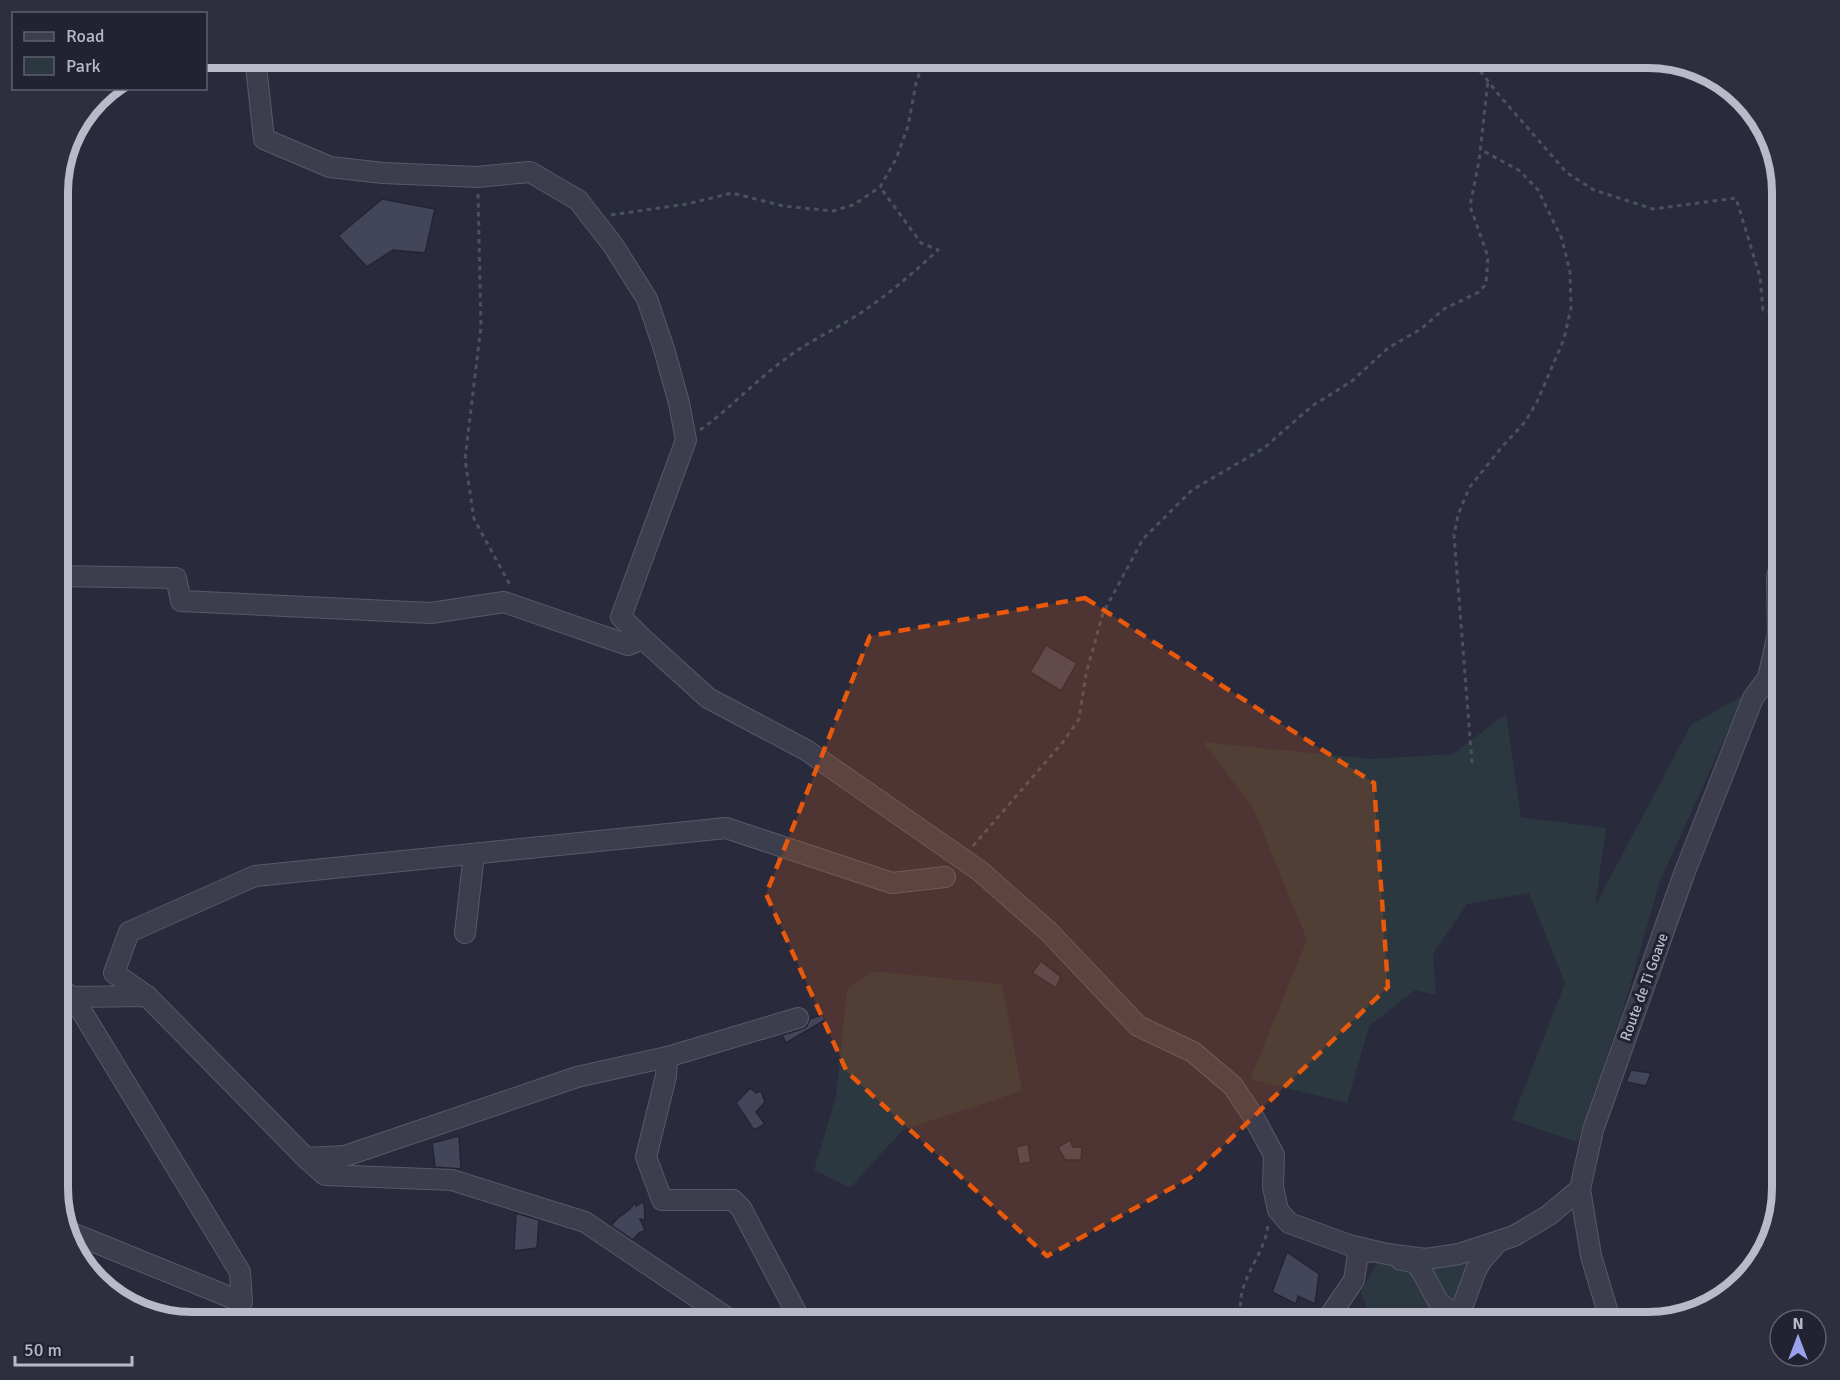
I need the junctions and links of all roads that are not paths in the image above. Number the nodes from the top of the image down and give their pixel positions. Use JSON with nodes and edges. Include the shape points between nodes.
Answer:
{"nodes":[{"id":1,"x":256,"y":68,"type":"edge"},
{"id":2,"x":68,"y":576,"type":"edge"},
{"id":3,"x":643,"y":639,"type":"junction"},
{"id":4,"x":1772,"y":678,"type":"edge"},
{"id":5,"x":474,"y":854,"type":"junction"},
{"id":6,"x":945,"y":877,"type":"dead end"},
{"id":7,"x":465,"y":933,"type":"dead end"},
{"id":8,"x":68,"y":993,"type":"edge"},
{"id":9,"x":147,"y":996,"type":"junction"},
{"id":10,"x":68,"y":998,"type":"edge"},
{"id":11,"x":798,"y":1018,"type":"dead end"},
{"id":12,"x":667,"y":1057,"type":"junction"},
{"id":13,"x":306,"y":1158,"type":"junction"},
{"id":14,"x":1580,"y":1189,"type":"junction"},
{"id":15,"x":77,"y":1235,"type":"edge"},
{"id":16,"x":1499,"y":1241,"type":"junction"},
{"id":17,"x":1359,"y":1248,"type":"junction"},
{"id":18,"x":719,"y":1312,"type":"edge"},
{"id":19,"x":796,"y":1312,"type":"dead end"},
{"id":20,"x":1333,"y":1312,"type":"edge"},
{"id":21,"x":1452,"y":1312,"type":"edge"},
{"id":22,"x":1464,"y":1312,"type":"edge"},
{"id":23,"x":1608,"y":1312,"type":"edge"}],
"edges":[{"from":1,"to":3,"type":"street","via":[[264,138],[330,167],[477,177],[530,172],[578,200],[613,245],[647,299],[679,403],[686,440],[621,617]]},
{"from":2,"to":3,"type":"street","via":[[176,578],[181,602],[431,613],[504,602],[627,645]]},
{"from":3,"to":17,"type":"street","via":[[708,698],[806,750],[980,871],[1048,932],[1138,1026],[1193,1052],[1233,1086],[1274,1155],[1273,1187],[1278,1210],[1289,1223]]},
{"from":4,"to":14,"type":"street","name":"Route de Ti Goave","via":[[1754,698],[1684,874],[1593,1130]]},
{"from":5,"to":6,"type":"street","via":[[726,828],[892,883]]},
{"from":5,"to":7,"type":"street"},
{"from":5,"to":9,"type":"street","via":[[255,876],[129,932],[114,973]]},
{"from":8,"to":9,"type":"street"},
{"from":9,"to":13,"type":"street"},
{"from":10,"to":15,"type":"street","via":[[240,1272],[242,1302]]},
{"from":11,"to":12,"type":"street"},
{"from":12,"to":13,"type":"street","via":[[577,1077],[345,1156]]},
{"from":12,"to":19,"type":"street","via":[[646,1157],[662,1200],[733,1200],[741,1208]]},
{"from":13,"to":18,"type":"street","via":[[325,1175],[452,1180],[585,1222]]},
{"from":14,"to":16,"type":"street","via":[[1549,1215]]},
{"from":14,"to":23,"type":"street","name":"Route de Ti Goave","via":[[1591,1256]]},
{"from":16,"to":17,"type":"street","via":[[1459,1254],[1426,1259]]},
{"from":16,"to":22,"type":"street","via":[[1476,1270]]},
{"from":17,"to":20,"type":"street","via":[[1354,1281]]},
{"from":17,"to":21,"type":"street","via":[[1414,1262],[1439,1303]]}]}
